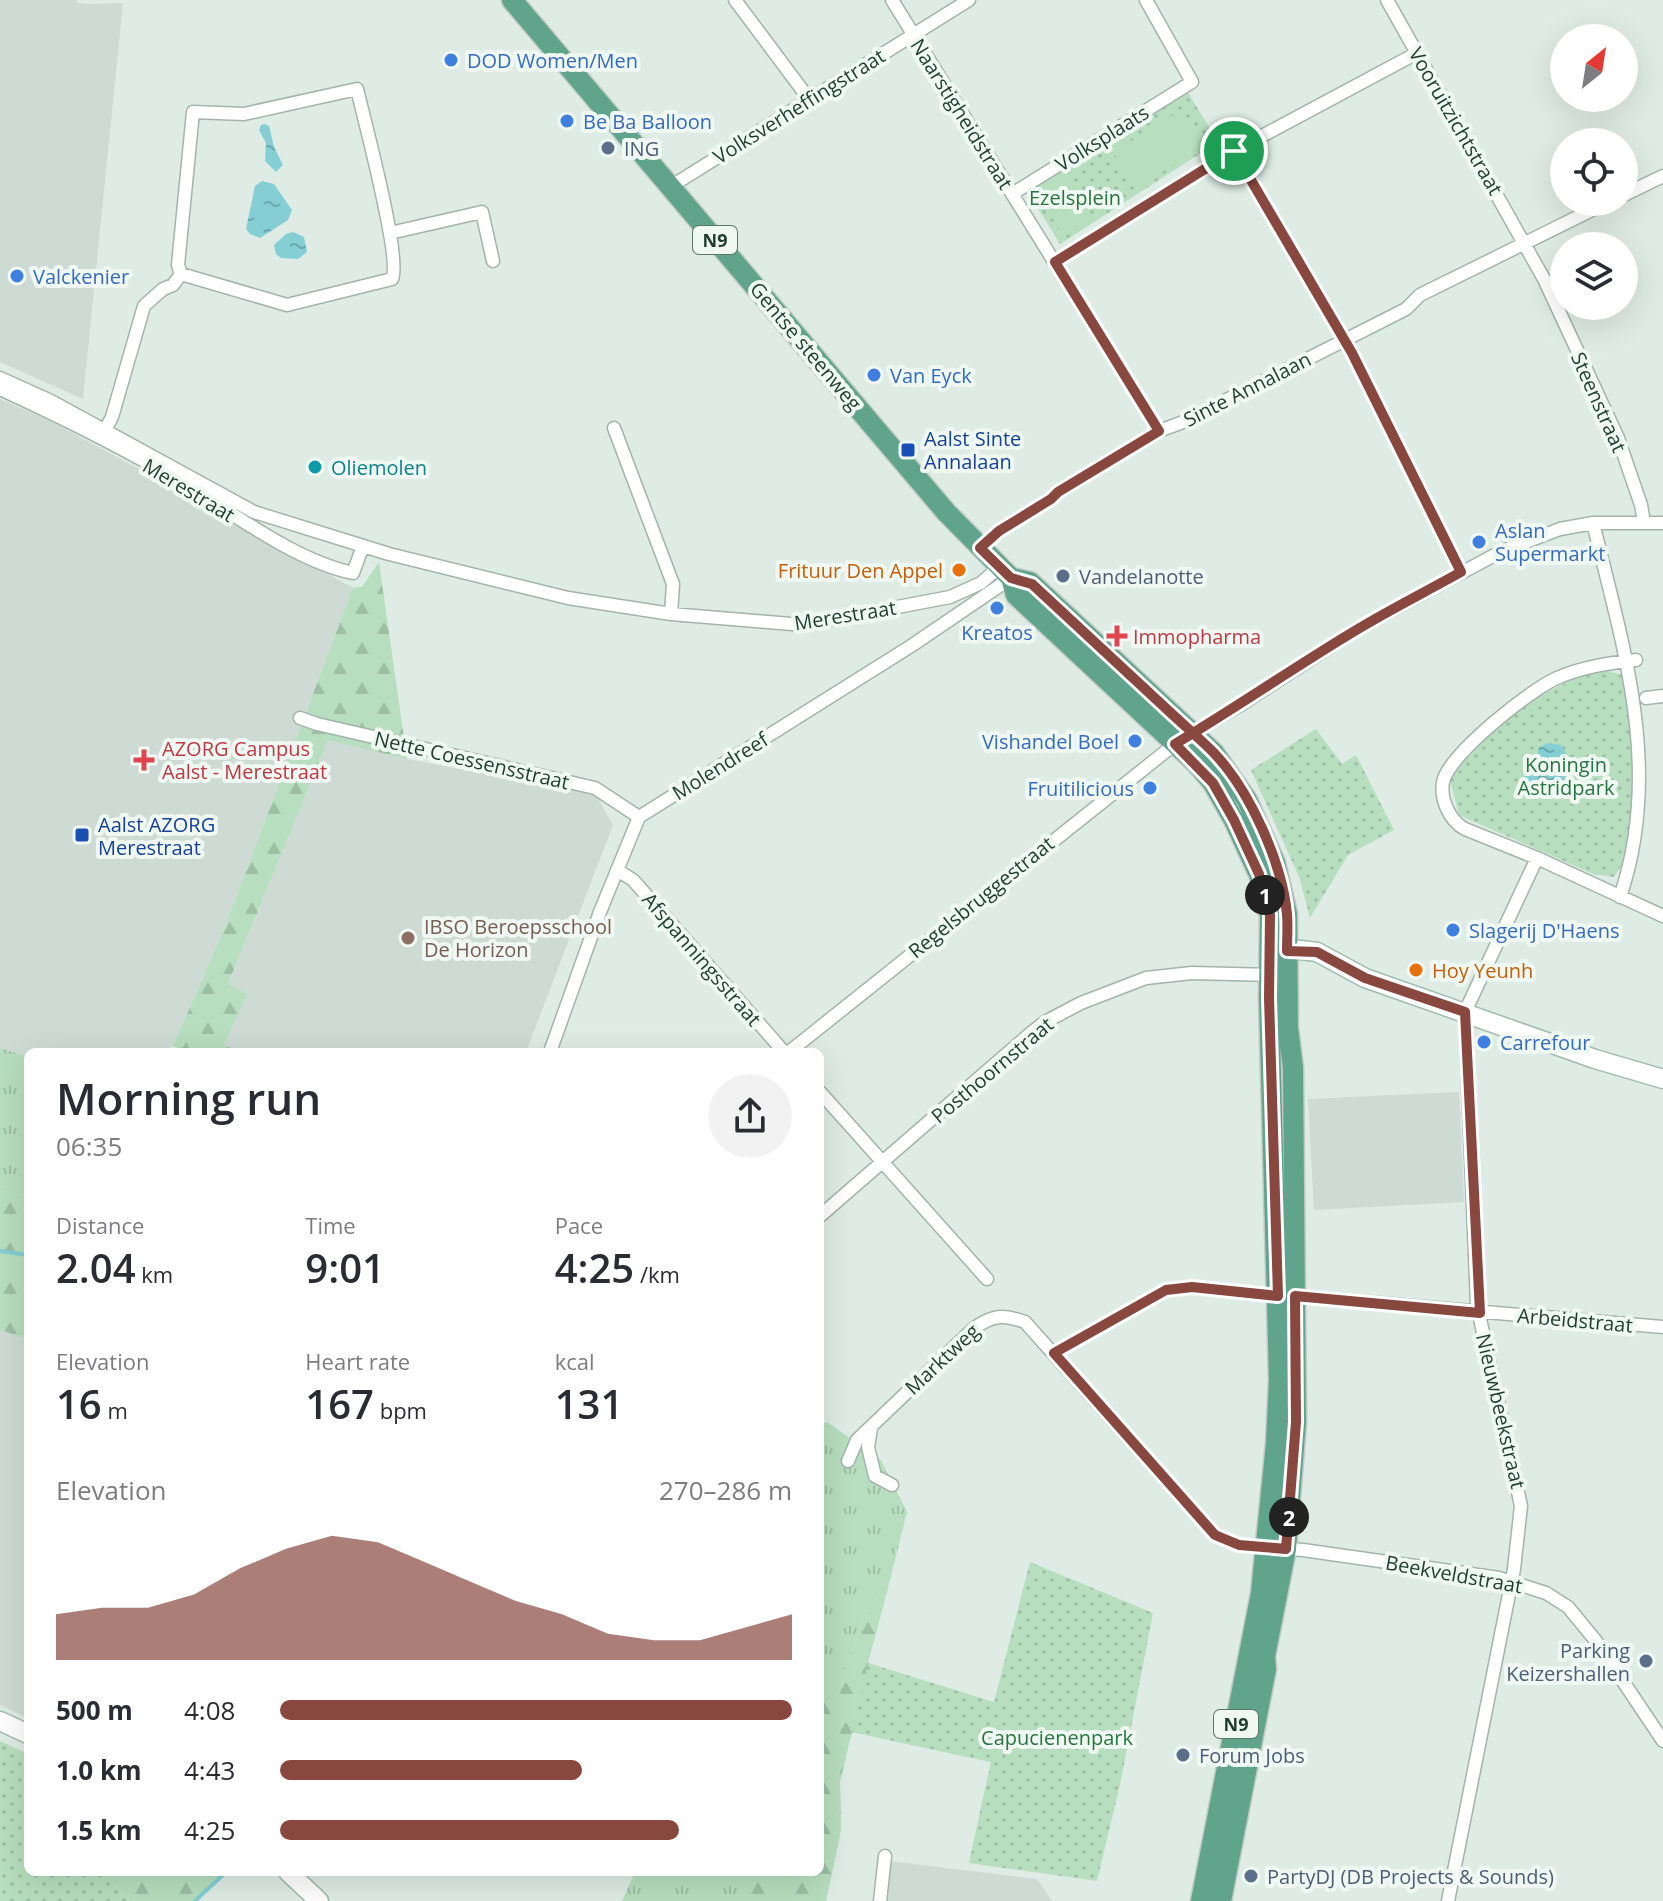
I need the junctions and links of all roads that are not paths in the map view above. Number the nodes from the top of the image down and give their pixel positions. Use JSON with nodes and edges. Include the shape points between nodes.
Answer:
{"nodes":[{"id":1,"x":512,"y":0,"type":"edge"},
{"id":2,"x":735,"y":0,"type":"edge"},
{"id":3,"x":892,"y":0,"type":"edge"},
{"id":4,"x":969,"y":0,"type":"edge"},
{"id":5,"x":1146,"y":0,"type":"edge"},
{"id":6,"x":1387,"y":0,"type":"edge"},
{"id":7,"x":913,"y":35,"type":"junction"},
{"id":8,"x":1417,"y":53,"type":"junction"},
{"id":9,"x":809,"y":99,"type":"junction"},
{"id":10,"x":1234,"y":151,"type":"junction"},
{"id":11,"x":1663,"y":176,"type":"edge"},
{"id":12,"x":670,"y":187,"type":"junction"},
{"id":13,"x":1638,"y":188,"type":"edge"},
{"id":14,"x":1012,"y":194,"type":"junction"},
{"id":15,"x":1579,"y":216,"type":"edge"},
{"id":16,"x":390,"y":233,"type":"junction"},
{"id":17,"x":1523,"y":243,"type":"junction"},
{"id":18,"x":493,"y":261,"type":"dead end"},
{"id":19,"x":1055,"y":262,"type":"junction"},
{"id":20,"x":181,"y":274,"type":"junction"},
{"id":21,"x":1343,"y":340,"type":"junction"},
{"id":22,"x":0,"y":378,"type":"edge"},
{"id":23,"x":0,"y":389,"type":"edge"},
{"id":24,"x":614,"y":428,"type":"dead end"},
{"id":25,"x":105,"y":430,"type":"junction"},
{"id":26,"x":1159,"y":431,"type":"junction"},
{"id":27,"x":1644,"y":522,"type":"junction"},
{"id":28,"x":1593,"y":523,"type":"junction"},
{"id":29,"x":1663,"y":523,"type":"edge"},
{"id":30,"x":363,"y":546,"type":"junction"},
{"id":31,"x":980,"y":548,"type":"junction"},
{"id":32,"x":1005,"y":572,"type":"junction"},
{"id":33,"x":1461,"y":572,"type":"junction"},
{"id":34,"x":923,"y":602,"type":"junction"},
{"id":35,"x":671,"y":614,"type":"junction"},
{"id":36,"x":937,"y":627,"type":"junction"},
{"id":37,"x":1636,"y":660,"type":"junction"},
{"id":38,"x":1663,"y":696,"type":"edge"},
{"id":39,"x":1646,"y":698,"type":"junction"},
{"id":40,"x":1649,"y":714,"type":"dead end"},
{"id":41,"x":300,"y":718,"type":"dead end"},
{"id":42,"x":1184,"y":738,"type":"junction"},
{"id":43,"x":1652,"y":811,"type":"dead end"},
{"id":44,"x":639,"y":817,"type":"junction"},
{"id":45,"x":1537,"y":858,"type":"junction"},
{"id":46,"x":617,"y":870,"type":"junction"},
{"id":47,"x":1620,"y":897,"type":"junction"},
{"id":48,"x":1663,"y":916,"type":"edge"},
{"id":49,"x":1278,"y":952,"type":"junction"},
{"id":50,"x":1278,"y":975,"type":"junction"},
{"id":51,"x":1465,"y":1012,"type":"junction"},
{"id":52,"x":551,"y":1048,"type":"edge"},
{"id":53,"x":782,"y":1048,"type":"edge"},
{"id":54,"x":791,"y":1048,"type":"edge"},
{"id":55,"x":1663,"y":1079,"type":"edge"},
{"id":56,"x":824,"y":1097,"type":"edge"},
{"id":57,"x":883,"y":1163,"type":"junction"},
{"id":58,"x":824,"y":1213,"type":"edge"},
{"id":59,"x":987,"y":1279,"type":"dead end"},
{"id":60,"x":1286,"y":1296,"type":"junction"},
{"id":61,"x":1480,"y":1313,"type":"junction"},
{"id":62,"x":1663,"y":1327,"type":"edge"},
{"id":63,"x":1054,"y":1353,"type":"junction"},
{"id":64,"x":872,"y":1425,"type":"junction"},
{"id":65,"x":848,"y":1461,"type":"dead end"},
{"id":66,"x":892,"y":1485,"type":"dead end"},
{"id":67,"x":1277,"y":1547,"type":"junction"},
{"id":68,"x":1512,"y":1581,"type":"junction"},
{"id":69,"x":0,"y":1721,"type":"edge"},
{"id":70,"x":24,"y":1732,"type":"edge"},
{"id":71,"x":1663,"y":1741,"type":"edge"},
{"id":72,"x":885,"y":1856,"type":"dead end"},
{"id":73,"x":292,"y":1876,"type":"edge"},
{"id":74,"x":319,"y":1901,"type":"edge"},
{"id":75,"x":880,"y":1901,"type":"edge"},
{"id":76,"x":1201,"y":1901,"type":"edge"},
{"id":77,"x":1221,"y":1901,"type":"edge"},
{"id":78,"x":1448,"y":1901,"type":"edge"}],
"edges":[{"from":1,"to":12,"type":"main road","name":"Gentse steenweg","number":"N9"},
{"from":2,"to":9,"type":"street"},
{"from":3,"to":7,"type":"street","name":"Naarstigheidstraat"},
{"from":4,"to":7,"type":"street","name":"Volksverheffingstraat"},
{"from":5,"to":14,"type":"street","name":"Volksplaats","via":[[1192,82]]},
{"from":6,"to":8,"type":"street","name":"Vooruitzichtstraat"},
{"from":7,"to":9,"type":"street","name":"Volksverheffingstraat"},
{"from":7,"to":14,"type":"street","name":"Naarstigheidstraat"},
{"from":8,"to":10,"type":"street"},
{"from":8,"to":17,"type":"street","name":"Vooruitzichtstraat"},
{"from":9,"to":12,"type":"street","name":"Volksverheffingstraat"},
{"from":10,"to":19,"type":"street"},
{"from":10,"to":21,"type":"street"},
{"from":11,"to":13,"type":"street"},
{"from":12,"to":31,"type":"main road","name":"Gentse steenweg","number":"N9"},
{"from":14,"to":19,"type":"street","name":"Naarstigheidstraat"},
{"from":15,"to":17,"type":"street","name":"Sinte Annalaan"},
{"from":16,"to":18,"type":"street","via":[[482,212]]},
{"from":16,"to":20,"type":"street","via":[[395,270],[390,280],[287,305]]},
{"from":16,"to":20,"type":"street","via":[[357,89],[244,114],[193,112]]},
{"from":17,"to":21,"type":"street","name":"Sinte Annalaan"},
{"from":17,"to":27,"type":"street","name":"Steenstraat","via":[[1618,438]]},
{"from":19,"to":26,"type":"street","name":"Naarstigheidstraat"},
{"from":20,"to":25,"type":"street","via":[[144,306]]},
{"from":21,"to":26,"type":"street","name":"Sinte Annalaan"},
{"from":21,"to":33,"type":"street"},
{"from":22,"to":25,"type":"street","name":"Merestraat"},
{"from":23,"to":30,"type":"street","name":"Merestraat","via":[[187,485],[239,520],[333,569],[353,573]]},
{"from":24,"to":35,"type":"street","via":[[673,584]]},
{"from":25,"to":30,"type":"street","name":"Merestraat","via":[[254,512]]},
{"from":26,"to":31,"type":"street","name":"Sinte Annalaan","via":[[1058,492]]},
{"from":27,"to":28,"type":"street","name":"Regelsbruggestraat"},
{"from":27,"to":29,"type":"street","name":"Regelsbruggestraat"},
{"from":28,"to":33,"type":"street","name":"Regelsbruggestraat","via":[[1560,529]]},
{"from":28,"to":37,"type":"street"},
{"from":30,"to":35,"type":"street","name":"Merestraat","via":[[568,598]]},
{"from":31,"to":32,"type":"main road","name":"Gentse steenweg","number":"N9"},
{"from":32,"to":34,"type":"street","name":"Merestraat","via":[[950,597]]},
{"from":32,"to":36,"type":"street","name":"Molendreef"},
{"from":32,"to":42,"type":"main road","name":"Gentse steenweg","number":"N9","via":[[1016,595]]},
{"from":33,"to":42,"type":"street","name":"Regelsbruggestraat","via":[[1359,628]]},
{"from":34,"to":35,"type":"street","name":"Merestraat","via":[[803,625]]},
{"from":34,"to":36,"type":"street","name":"Merestraat"},
{"from":36,"to":44,"type":"street","name":"Molendreef"},
{"from":37,"to":39,"type":"street"},
{"from":37,"to":45,"type":"street","via":[[1584,668],[1541,686],[1496,720],[1443,781],[1445,806],[1456,824]]},
{"from":38,"to":39,"type":"street"},
{"from":39,"to":40,"type":"street"},
{"from":41,"to":44,"type":"street","name":"Nette Coessensstraat","via":[[595,788]]},
{"from":42,"to":49,"type":"main road","name":"Gentse steenweg","number":"N9","via":[[1214,753],[1234,779],[1265,840],[1287,914]]},
{"from":42,"to":54,"type":"street","name":"Regelsbruggestraat"},
{"from":43,"to":47,"type":"street","via":[[1634,874]]},
{"from":44,"to":46,"type":"street"},
{"from":45,"to":47,"type":"street"},
{"from":45,"to":51,"type":"street"},
{"from":46,"to":52,"type":"street"},
{"from":46,"to":53,"type":"street","name":"Afspanningsstraat","via":[[633,880]]},
{"from":47,"to":48,"type":"street"},
{"from":49,"to":50,"type":"main road","number":"N9"},
{"from":49,"to":51,"type":"street","via":[[1317,952],[1365,978]]},
{"from":50,"to":57,"type":"street","name":"Posthoornstraat","via":[[1146,978],[1081,1003],[1031,1033]]},
{"from":50,"to":60,"type":"main road","number":"N9","via":[[1293,1068]]},
{"from":51,"to":55,"type":"street"},
{"from":51,"to":61,"type":"street","name":"Nieuwbeekstraat"},
{"from":56,"to":57,"type":"street"},
{"from":57,"to":58,"type":"street","name":"Posthoornstraat"},
{"from":57,"to":59,"type":"street"},
{"from":60,"to":61,"type":"street","name":"Arbeidstraat"},
{"from":60,"to":63,"type":"street","via":[[1192,1287],[1166,1290]]},
{"from":60,"to":67,"type":"main road","number":"N9","via":[[1296,1422]]},
{"from":61,"to":62,"type":"street","name":"Arbeidstraat"},
{"from":61,"to":68,"type":"street","name":"Nieuwbeekstraat","via":[[1521,1496]]},
{"from":63,"to":64,"type":"street","name":"Marktweg","via":[[1025,1322],[1007,1316],[985,1320]]},
{"from":63,"to":67,"type":"street","name":"Marktweg","via":[[1215,1535],[1239,1545]]},
{"from":64,"to":65,"type":"street","name":"Marktweg","via":[[857,1440]]},
{"from":64,"to":66,"type":"street","via":[[867,1439],[875,1476]]},
{"from":67,"to":68,"type":"street","name":"Beekveldstraat"},
{"from":67,"to":76,"type":"main road","number":"N9","via":[[1261,1593]]},
{"from":67,"to":77,"type":"main road","number":"N9","via":[[1266,1669]]},
{"from":68,"to":71,"type":"street","name":"Beekveldstraat","via":[[1568,1607]]},
{"from":68,"to":78,"type":"street","name":"Nieuwbeekstraat"},
{"from":69,"to":70,"type":"street"},
{"from":72,"to":75,"type":"street"},
{"from":73,"to":74,"type":"street"}]}
